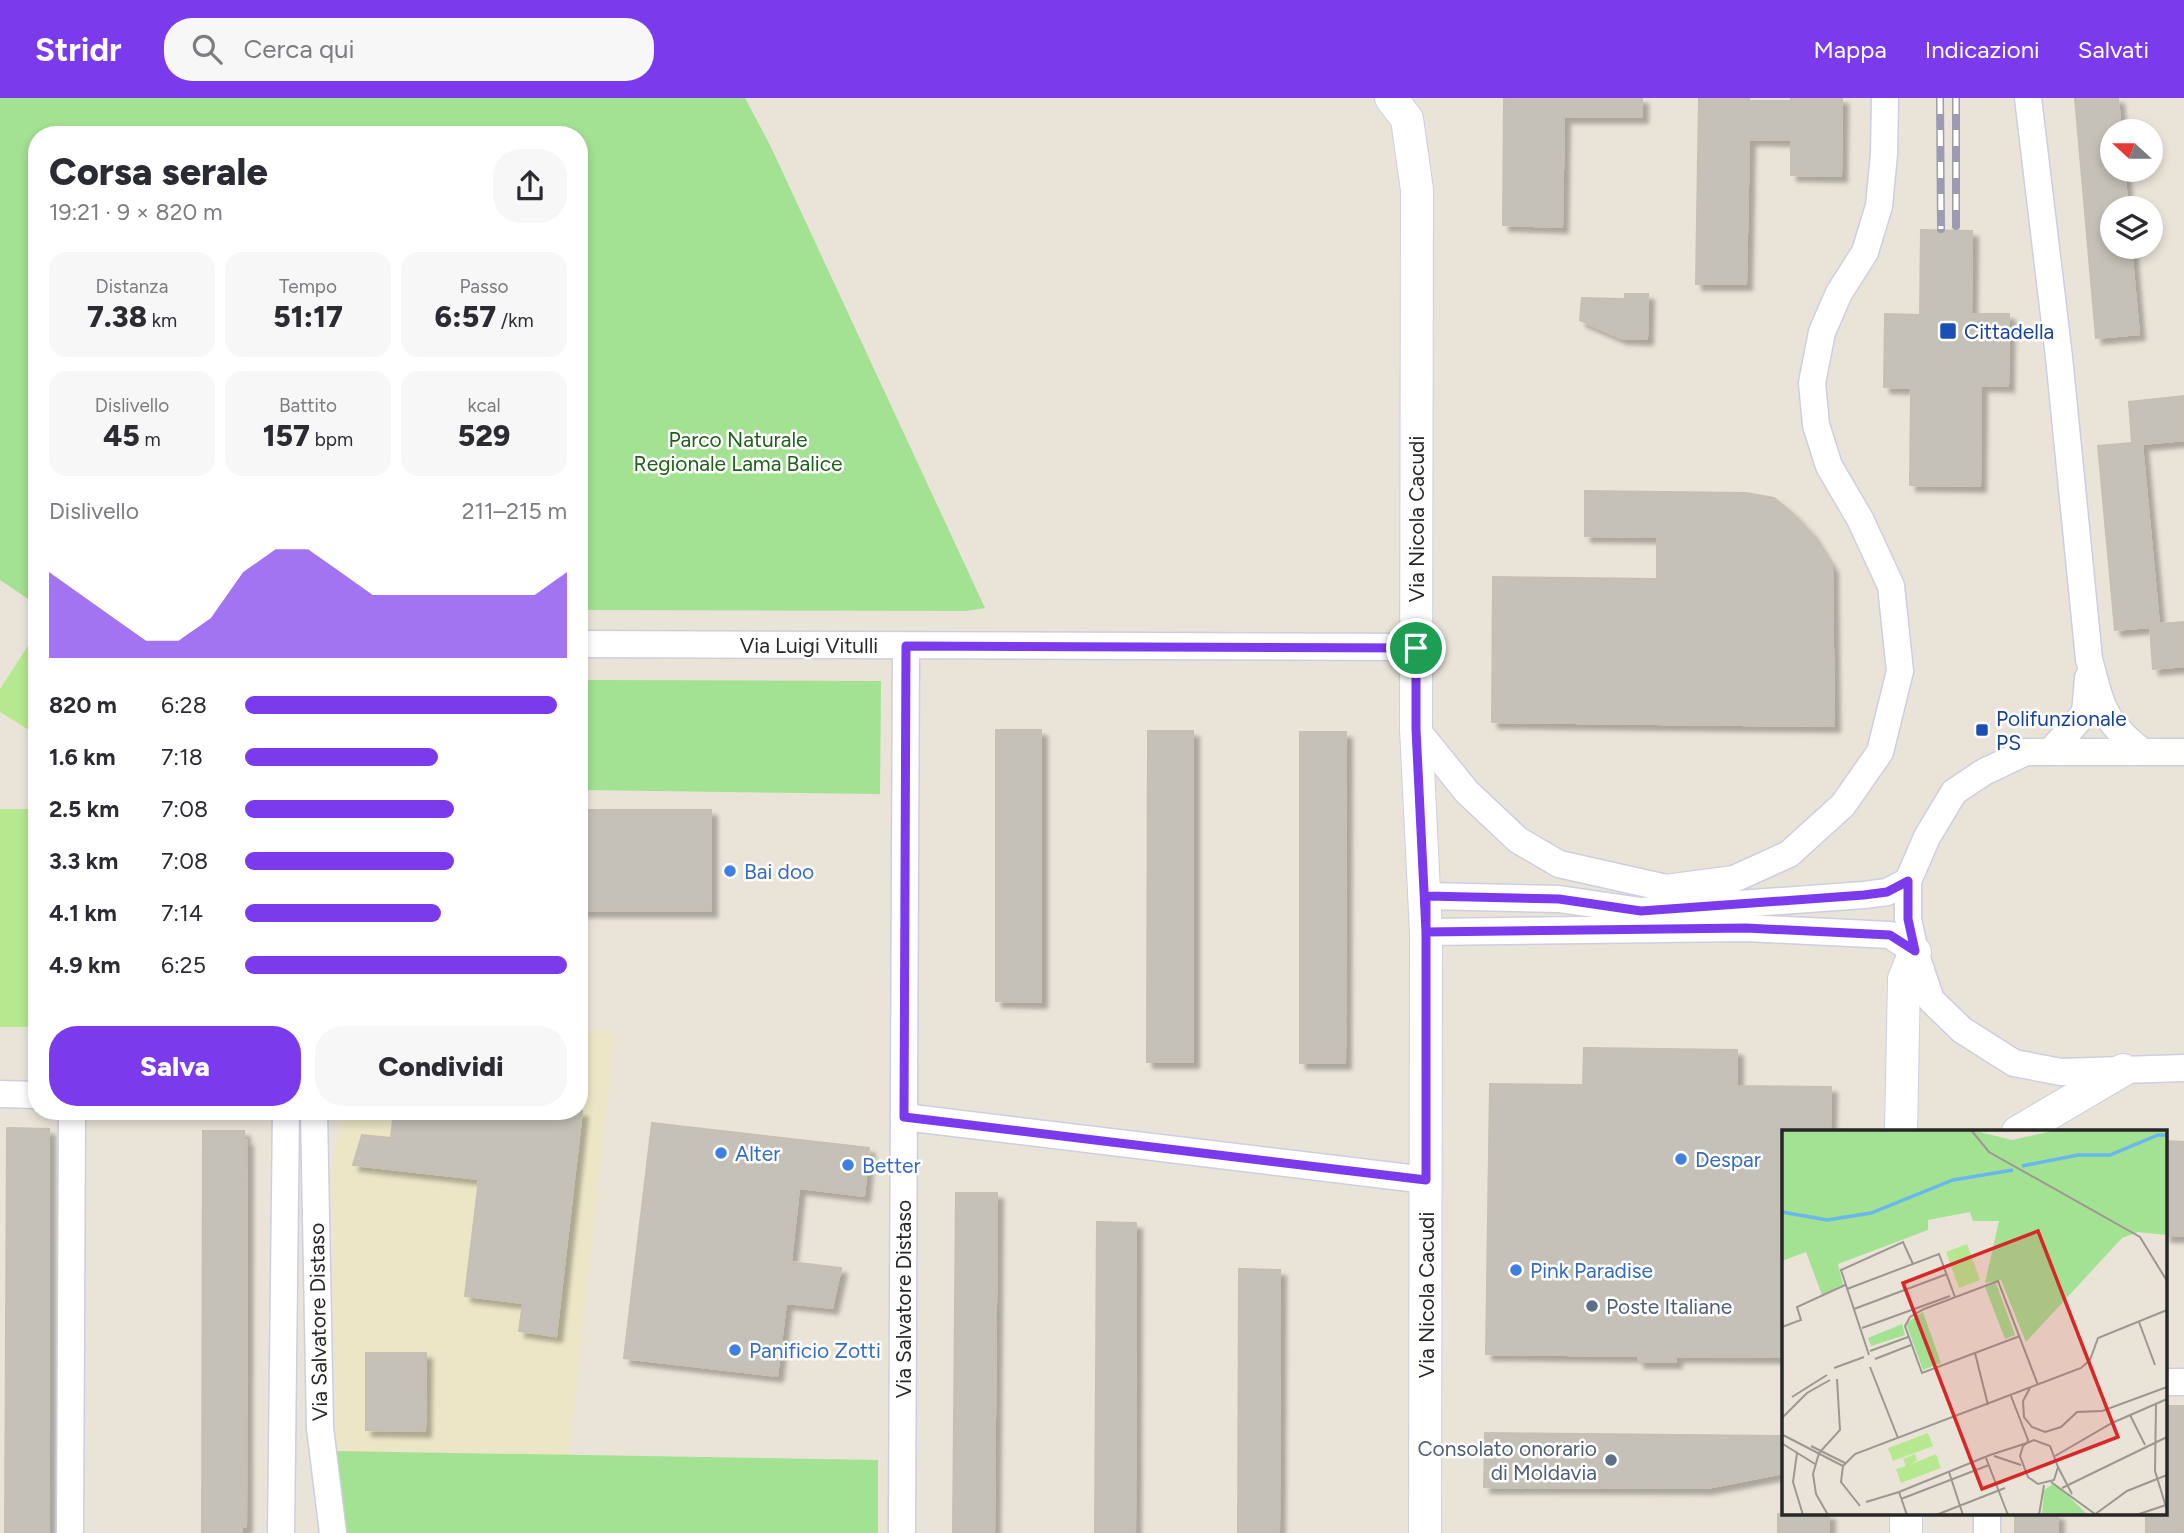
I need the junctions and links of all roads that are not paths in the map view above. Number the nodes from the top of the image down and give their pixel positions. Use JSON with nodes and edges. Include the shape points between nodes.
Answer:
{"nodes":[{"id":1,"x":1391,"y":98,"type":"edge"},
{"id":2,"x":1885,"y":98,"type":"edge"},
{"id":3,"x":2028,"y":98,"type":"edge"},
{"id":4,"x":588,"y":644,"type":"edge"},
{"id":5,"x":906,"y":646,"type":"junction"},
{"id":6,"x":1416,"y":648,"type":"junction"},
{"id":7,"x":2090,"y":659,"type":"junction"},
{"id":8,"x":1416,"y":729,"type":"junction"},
{"id":9,"x":2050,"y":752,"type":"junction"},
{"id":10,"x":2143,"y":752,"type":"junction"},
{"id":11,"x":2184,"y":752,"type":"edge"},
{"id":12,"x":1908,"y":881,"type":"junction"},
{"id":13,"x":1426,"y":896,"type":"junction"},
{"id":14,"x":1426,"y":932,"type":"junction"},
{"id":15,"x":1915,"y":951,"type":"junction"},
{"id":16,"x":2184,"y":1068,"type":"edge"},
{"id":17,"x":2123,"y":1070,"type":"junction"},
{"id":18,"x":0,"y":1094,"type":"edge"},
{"id":19,"x":28,"y":1095,"type":"edge"},
{"id":20,"x":904,"y":1117,"type":"junction"},
{"id":21,"x":72,"y":1120,"type":"edge"},
{"id":22,"x":286,"y":1120,"type":"edge"},
{"id":23,"x":314,"y":1120,"type":"edge"},
{"id":24,"x":1901,"y":1130,"type":"edge"},
{"id":25,"x":2021,"y":1130,"type":"edge"},
{"id":26,"x":1426,"y":1180,"type":"junction"},
{"id":27,"x":2166,"y":1382,"type":"edge"},
{"id":28,"x":2184,"y":1382,"type":"edge"},
{"id":29,"x":71,"y":1533,"type":"edge"},
{"id":30,"x":282,"y":1533,"type":"edge"},
{"id":31,"x":333,"y":1533,"type":"edge"},
{"id":32,"x":902,"y":1533,"type":"edge"},
{"id":33,"x":1425,"y":1533,"type":"edge"}],
"edges":[{"from":1,"to":6,"type":"street","name":"Via Nicola Cacudi","via":[[1407,119],[1417,190]]},
{"from":2,"to":8,"type":"street","via":[[1879,206],[1865,251],[1822,332],[1812,383],[1816,425],[1829,466],[1891,586],[1900,671],[1880,752],[1843,805],[1789,854],[1734,879],[1666,888],[1559,864],[1518,839],[1467,792]]},
{"from":3,"to":7,"type":"street"},
{"from":4,"to":5,"type":"street","name":"Via Luigi Vitulli"},
{"from":5,"to":6,"type":"street","name":"Via Luigi Vitulli"},
{"from":5,"to":20,"type":"street","name":"Via Salvatore Distaso"},
{"from":6,"to":8,"type":"street","name":"Via Nicola Cacudi"},
{"from":7,"to":9,"type":"street","via":[[2085,713]]},
{"from":7,"to":10,"type":"street","via":[[2109,721]]},
{"from":8,"to":13,"type":"street","name":"Via Nicola Cacudi"},
{"from":9,"to":10,"type":"street"},
{"from":9,"to":12,"type":"street","via":[[2026,752],[1954,792]]},
{"from":10,"to":11,"type":"street"},
{"from":12,"to":13,"type":"street","via":[[1887,892],[1864,895],[1641,911],[1559,899]]},
{"from":12,"to":15,"type":"street","via":[[1908,919]]},
{"from":13,"to":14,"type":"street","name":"Via Nicola Cacudi"},
{"from":14,"to":15,"type":"street","via":[[1746,928],[1890,935]]},
{"from":14,"to":26,"type":"street","name":"Via Nicola Cacudi"},
{"from":15,"to":17,"type":"street","via":[[1931,1000],[1962,1030],[2014,1062],[2061,1072]]},
{"from":15,"to":24,"type":"street","via":[[1904,979]]},
{"from":16,"to":17,"type":"street"},
{"from":17,"to":25,"type":"street"},
{"from":18,"to":19,"type":"street"},
{"from":20,"to":26,"type":"street"},
{"from":20,"to":32,"type":"street","name":"Via Salvatore Distaso"},
{"from":21,"to":29,"type":"street"},
{"from":22,"to":30,"type":"street"},
{"from":23,"to":31,"type":"street","name":"Via Salvatore Distaso","via":[[320,1428]]},
{"from":26,"to":33,"type":"street","name":"Via Nicola Cacudi"},
{"from":27,"to":28,"type":"street"}]}
